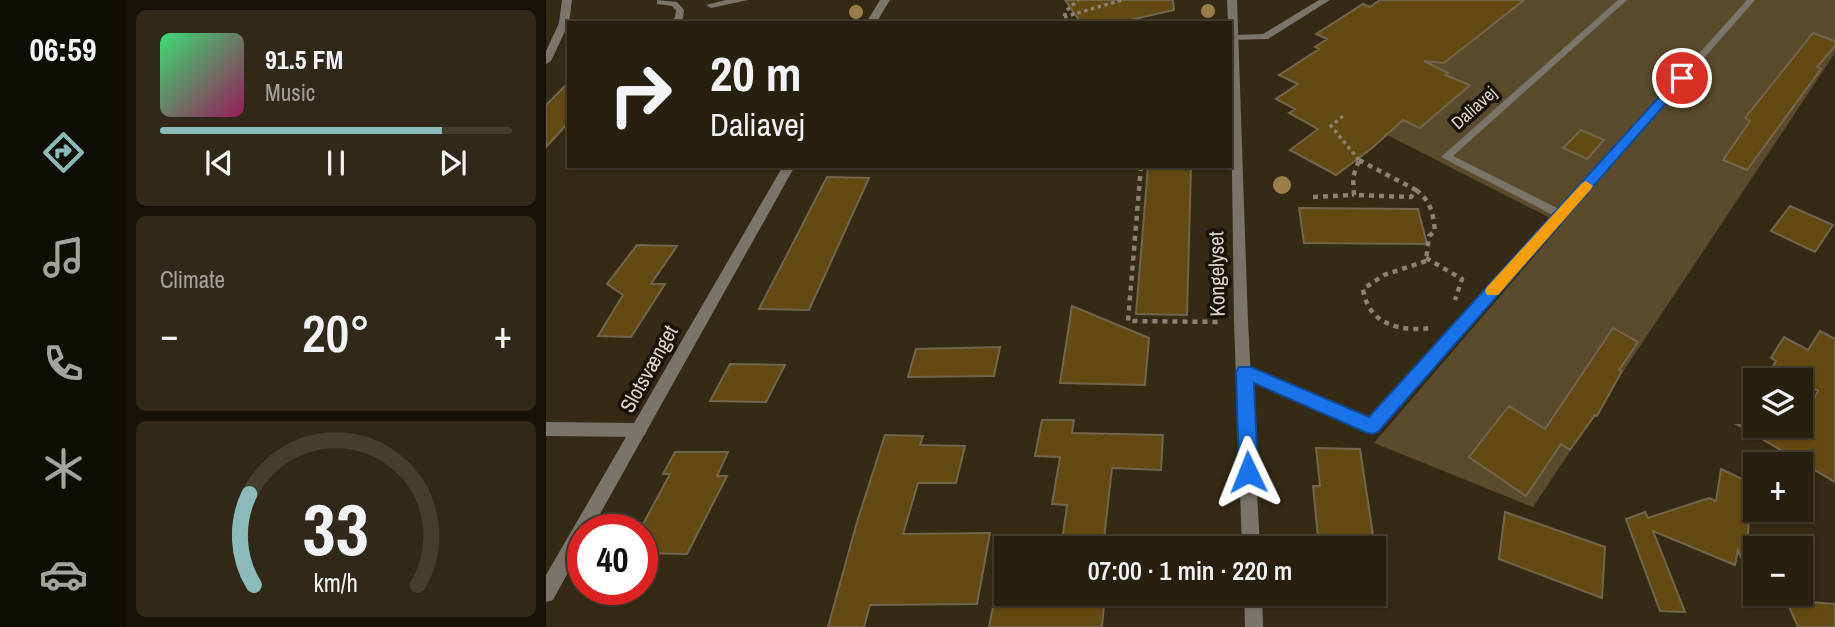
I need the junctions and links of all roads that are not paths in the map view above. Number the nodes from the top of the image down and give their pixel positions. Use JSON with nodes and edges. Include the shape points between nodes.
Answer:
{"nodes":[{"id":1,"x":568,"y":0,"type":"edge"},
{"id":2,"x":743,"y":0,"type":"edge"},
{"id":3,"x":884,"y":0,"type":"edge"},
{"id":4,"x":1232,"y":0,"type":"edge"},
{"id":5,"x":1325,"y":0,"type":"edge"},
{"id":6,"x":1623,"y":0,"type":"edge"},
{"id":7,"x":1751,"y":0,"type":"edge"},
{"id":8,"x":660,"y":2,"type":"dead end"},
{"id":9,"x":711,"y":5,"type":"dead end"},
{"id":10,"x":676,"y":21,"type":"edge"},
{"id":11,"x":872,"y":21,"type":"edge"},
{"id":12,"x":1233,"y":47,"type":"edge"},
{"id":13,"x":567,"y":48,"type":"edge"},
{"id":14,"x":549,"y":50,"type":"edge"},
{"id":15,"x":546,"y":61,"type":"edge"},
{"id":16,"x":788,"y":168,"type":"edge"},
{"id":17,"x":1561,"y":215,"type":"junction"},
{"id":18,"x":1245,"y":372,"type":"junction"},
{"id":19,"x":546,"y":429,"type":"edge"},
{"id":20,"x":639,"y":430,"type":"junction"},
{"id":21,"x":1251,"y":536,"type":"edge"},
{"id":22,"x":546,"y":593,"type":"edge"},
{"id":23,"x":1253,"y":606,"type":"edge"},
{"id":24,"x":1254,"y":627,"type":"edge"}],
"edges":[{"from":1,"to":14,"type":"street","via":[[564,23]]},
{"from":2,"to":9,"type":"street"},
{"from":3,"to":11,"type":"street"},
{"from":4,"to":12,"type":"street","name":"Kongelyset"},
{"from":5,"to":12,"type":"street","via":[[1265,37]]},
{"from":6,"to":17,"type":"lane","name":"Daliavej","via":[[1446,157]]},
{"from":7,"to":17,"type":"lane"},
{"from":8,"to":10,"type":"lane","via":[[680,10]]},
{"from":12,"to":18,"type":"street","name":"Kongelyset"},
{"from":13,"to":14,"type":"street"},
{"from":14,"to":15,"type":"street"},
{"from":16,"to":20,"type":"street","name":"Slotsvænget"},
{"from":17,"to":18,"type":"lane","via":[[1372,426]]},
{"from":18,"to":21,"type":"street","name":"Kongelyset"},
{"from":19,"to":20,"type":"street"},
{"from":20,"to":22,"type":"street","name":"Slotsvænget"},
{"from":23,"to":24,"type":"street"}]}
